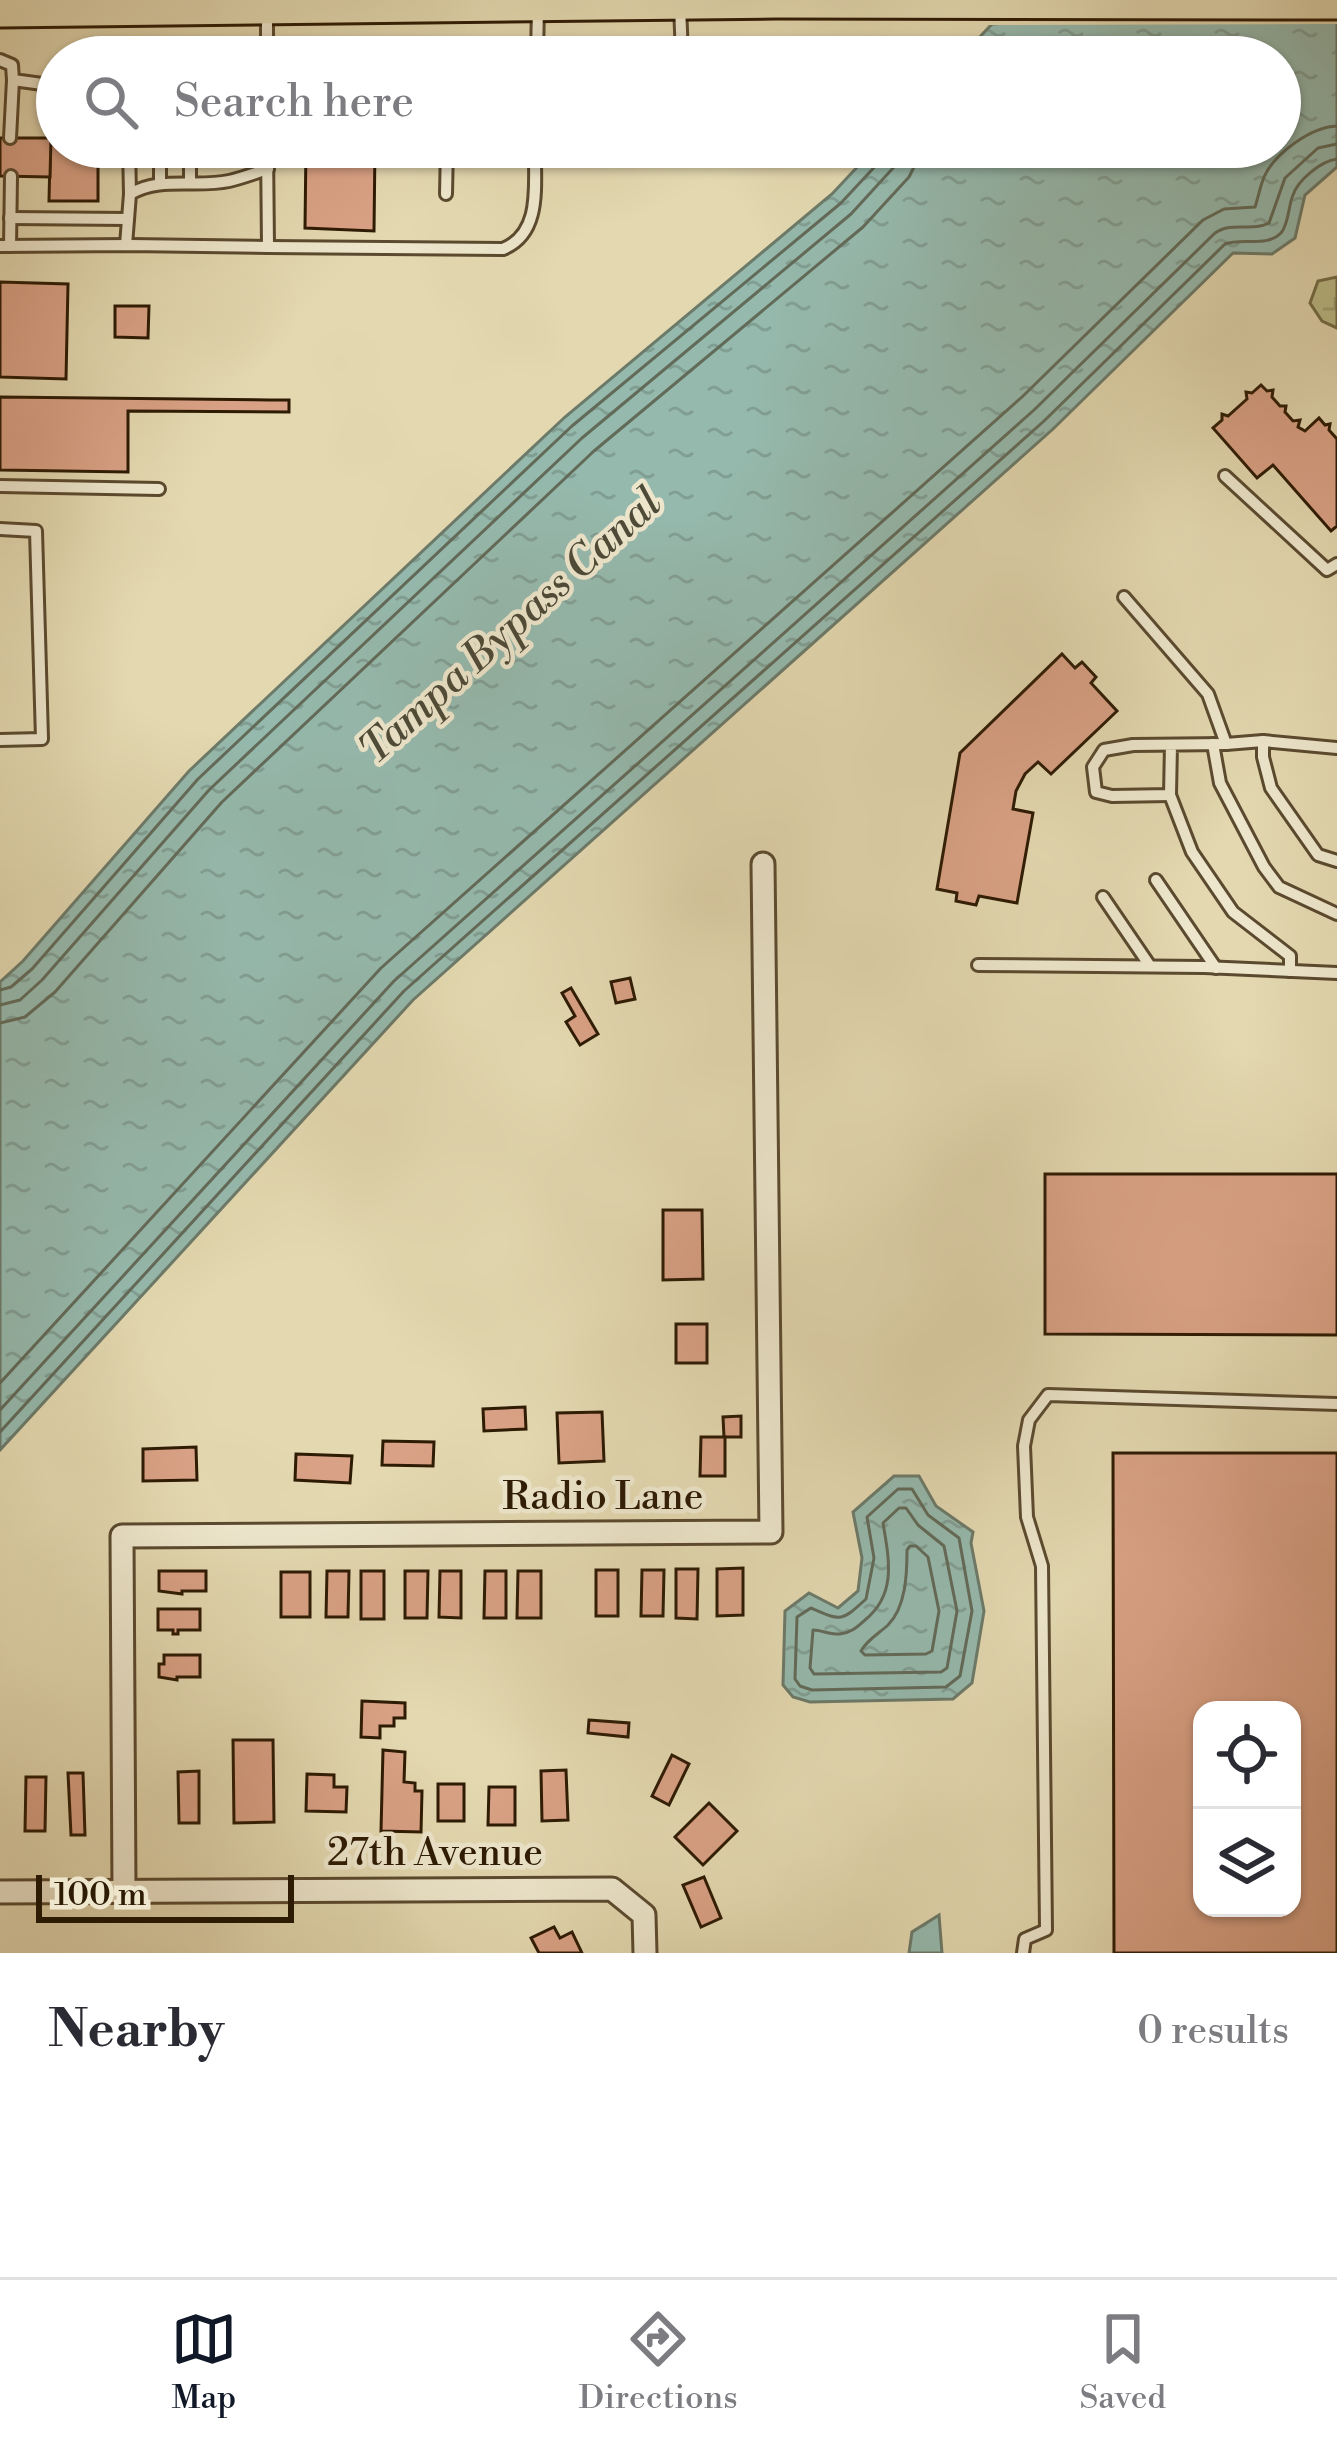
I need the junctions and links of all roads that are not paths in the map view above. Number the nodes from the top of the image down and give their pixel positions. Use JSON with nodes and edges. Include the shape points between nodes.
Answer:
{"nodes":[{"id":1,"x":680,"y":2,"type":"edge"},
{"id":2,"x":986,"y":2,"type":"edge"},
{"id":3,"x":1337,"y":2,"type":"edge"},
{"id":4,"x":269,"y":3,"type":"edge"},
{"id":5,"x":538,"y":4,"type":"junction"},
{"id":6,"x":0,"y":10,"type":"edge"},
{"id":7,"x":268,"y":36,"type":"edge"},
{"id":8,"x":537,"y":36,"type":"edge"},
{"id":9,"x":681,"y":36,"type":"edge"},
{"id":10,"x":0,"y":60,"type":"edge"},
{"id":11,"x":9,"y":88,"type":"edge"},
{"id":12,"x":6,"y":112,"type":"edge"},
{"id":13,"x":7,"y":133,"type":"edge"},
{"id":14,"x":129,"y":168,"type":"edge"},
{"id":15,"x":160,"y":168,"type":"edge"},
{"id":16,"x":190,"y":168,"type":"edge"},
{"id":17,"x":447,"y":168,"type":"edge"},
{"id":18,"x":535,"y":168,"type":"edge"},
{"id":19,"x":268,"y":169,"type":"joint"},
{"id":20,"x":7,"y":183,"type":"edge"},
{"id":21,"x":190,"y":183,"type":"junction"},
{"id":22,"x":160,"y":184,"type":"junction"},
{"id":23,"x":130,"y":194,"type":"junction"},
{"id":24,"x":446,"y":194,"type":"dead end"},
{"id":25,"x":10,"y":218,"type":"junction"},
{"id":26,"x":128,"y":219,"type":"junction"},
{"id":27,"x":126,"y":244,"type":"junction"},
{"id":28,"x":5,"y":246,"type":"edge"},
{"id":29,"x":268,"y":247,"type":"junction"},
{"id":30,"x":1225,"y":476,"type":"dead end"},
{"id":31,"x":0,"y":486,"type":"edge"},
{"id":32,"x":159,"y":489,"type":"dead end"},
{"id":33,"x":0,"y":529,"type":"edge"},
{"id":34,"x":1337,"y":564,"type":"edge"},
{"id":35,"x":1124,"y":597,"type":"dead end"},
{"id":36,"x":0,"y":740,"type":"edge"},
{"id":37,"x":1263,"y":741,"type":"junction"},
{"id":38,"x":1220,"y":744,"type":"junction"},
{"id":39,"x":1171,"y":745,"type":"junction"},
{"id":40,"x":1337,"y":748,"type":"edge"},
{"id":41,"x":1170,"y":795,"type":"junction"},
{"id":42,"x":1337,"y":861,"type":"edge"},
{"id":43,"x":764,"y":864,"type":"dead end"},
{"id":44,"x":1156,"y":880,"type":"dead end"},
{"id":45,"x":1103,"y":897,"type":"dead end"},
{"id":46,"x":1337,"y":914,"type":"edge"},
{"id":47,"x":978,"y":965,"type":"dead end"},
{"id":48,"x":1150,"y":966,"type":"junction"},
{"id":49,"x":1216,"y":968,"type":"junction"},
{"id":50,"x":1291,"y":971,"type":"junction"},
{"id":51,"x":1337,"y":972,"type":"edge"},
{"id":52,"x":1337,"y":1404,"type":"edge"},
{"id":53,"x":124,"y":1890,"type":"junction"},
{"id":54,"x":0,"y":1892,"type":"edge"},
{"id":55,"x":645,"y":1953,"type":"edge"},
{"id":56,"x":1023,"y":1953,"type":"edge"}],
"edges":[{"from":1,"to":2,"type":"main road"},
{"from":1,"to":5,"type":"main road"},
{"from":1,"to":9,"type":"lane"},
{"from":2,"to":3,"type":"main road"},
{"from":4,"to":5,"type":"main road"},
{"from":4,"to":6,"type":"main road"},
{"from":4,"to":7,"type":"lane"},
{"from":5,"to":8,"type":"lane"},
{"from":10,"to":11,"type":"lane","via":[[12,65]]},
{"from":11,"to":12,"type":"lane"},
{"from":12,"to":13,"type":"lane"},
{"from":14,"to":23,"type":"lane"},
{"from":15,"to":22,"type":"lane"},
{"from":16,"to":21,"type":"lane"},
{"from":17,"to":24,"type":"lane"},
{"from":18,"to":29,"type":"lane","via":[[528,229],[502,249]]},
{"from":19,"to":21,"type":"lane"},
{"from":19,"to":29,"type":"lane"},
{"from":20,"to":25,"type":"lane"},
{"from":21,"to":22,"type":"lane"},
{"from":22,"to":23,"type":"lane"},
{"from":23,"to":26,"type":"lane"},
{"from":25,"to":26,"type":"lane"},
{"from":25,"to":28,"type":"lane"},
{"from":26,"to":27,"type":"lane"},
{"from":27,"to":28,"type":"lane"},
{"from":27,"to":29,"type":"lane"},
{"from":30,"to":34,"type":"lane","via":[[1327,570]]},
{"from":31,"to":32,"type":"lane"},
{"from":33,"to":36,"type":"lane","via":[[36,531],[42,739]]},
{"from":35,"to":38,"type":"lane","via":[[1208,694]]},
{"from":37,"to":38,"type":"lane"},
{"from":37,"to":40,"type":"lane"},
{"from":37,"to":42,"type":"lane","via":[[1271,788],[1318,855]]},
{"from":38,"to":39,"type":"lane"},
{"from":38,"to":46,"type":"lane","via":[[1220,783],[1264,867],[1279,887]]},
{"from":39,"to":41,"type":"lane"},
{"from":39,"to":41,"type":"lane","via":[[1104,750],[1093,767],[1096,792]]},
{"from":41,"to":50,"type":"lane","via":[[1192,852],[1233,912],[1290,956]]},
{"from":43,"to":53,"type":"street","name":"Radio Lane","via":[[771,1532],[122,1536]]},
{"from":44,"to":49,"type":"lane"},
{"from":45,"to":48,"type":"lane"},
{"from":47,"to":48,"type":"lane"},
{"from":48,"to":49,"type":"lane"},
{"from":49,"to":50,"type":"lane"},
{"from":50,"to":51,"type":"lane"},
{"from":52,"to":56,"type":"lane","via":[[1048,1395],[1029,1420],[1027,1517],[1042,1565],[1046,1930],[1025,1939]]},
{"from":53,"to":54,"type":"street","name":"27th Avenue"},
{"from":53,"to":55,"type":"street","name":"27th Avenue","via":[[612,1889],[644,1916]]}]}
